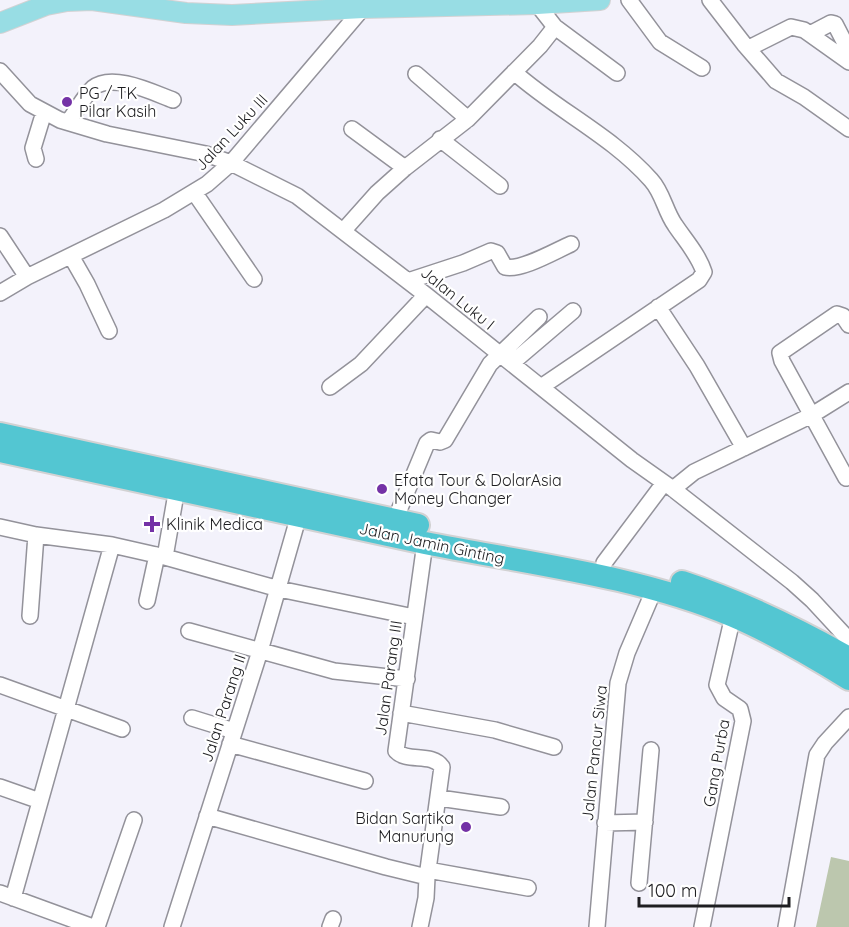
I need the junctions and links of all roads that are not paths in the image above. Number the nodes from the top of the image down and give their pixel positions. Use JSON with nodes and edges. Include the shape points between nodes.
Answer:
{"nodes":[{"id":1,"x":600,"y":0,"type":"edge"},
{"id":2,"x":629,"y":0,"type":"edge"},
{"id":3,"x":710,"y":0,"type":"edge"},
{"id":4,"x":580,"y":1,"type":"edge"},
{"id":5,"x":363,"y":4,"type":"edge"},
{"id":6,"x":537,"y":4,"type":"junction"},
{"id":7,"x":187,"y":7,"type":"edge"},
{"id":8,"x":0,"y":23,"type":"edge"},
{"id":9,"x":555,"y":27,"type":"junction"},
{"id":10,"x":810,"y":34,"type":"junction"},
{"id":11,"x":749,"y":48,"type":"junction"},
{"id":12,"x":849,"y":51,"type":"edge"},
{"id":13,"x":849,"y":62,"type":"edge"},
{"id":14,"x":702,"y":68,"type":"dead end"},
{"id":15,"x":0,"y":71,"type":"edge"},
{"id":16,"x":514,"y":72,"type":"junction"},
{"id":17,"x":416,"y":74,"type":"dead end"},
{"id":18,"x":617,"y":74,"type":"dead end"},
{"id":19,"x":173,"y":100,"type":"dead end"},
{"id":20,"x":44,"y":112,"type":"junction"},
{"id":21,"x":468,"y":118,"type":"junction"},
{"id":22,"x":68,"y":122,"type":"junction"},
{"id":23,"x":352,"y":129,"type":"dead end"},
{"id":24,"x":849,"y":129,"type":"edge"},
{"id":25,"x":440,"y":139,"type":"junction"},
{"id":26,"x":36,"y":159,"type":"dead end"},
{"id":27,"x":231,"y":163,"type":"junction"},
{"id":28,"x":405,"y":168,"type":"junction"},
{"id":29,"x":500,"y":186,"type":"dead end"},
{"id":30,"x":194,"y":192,"type":"junction"},
{"id":31,"x":344,"y":230,"type":"junction"},
{"id":32,"x":0,"y":236,"type":"edge"},
{"id":33,"x":571,"y":244,"type":"dead end"},
{"id":34,"x":71,"y":256,"type":"junction"},
{"id":35,"x":27,"y":277,"type":"junction"},
{"id":36,"x":254,"y":279,"type":"dead end"},
{"id":37,"x":408,"y":281,"type":"junction"},
{"id":38,"x":0,"y":293,"type":"edge"},
{"id":39,"x":426,"y":295,"type":"junction"},
{"id":40,"x":658,"y":307,"type":"junction"},
{"id":41,"x":573,"y":311,"type":"dead end"},
{"id":42,"x":539,"y":317,"type":"dead end"},
{"id":43,"x":849,"y":325,"type":"edge"},
{"id":44,"x":109,"y":331,"type":"dead end"},
{"id":45,"x":506,"y":358,"type":"junction"},
{"id":46,"x":330,"y":387,"type":"dead end"},
{"id":47,"x":541,"y":387,"type":"junction"},
{"id":48,"x":849,"y":392,"type":"edge"},
{"id":49,"x":812,"y":415,"type":"junction"},
{"id":50,"x":0,"y":434,"type":"edge"},
{"id":51,"x":744,"y":448,"type":"junction"},
{"id":52,"x":0,"y":452,"type":"edge"},
{"id":53,"x":846,"y":478,"type":"dead end"},
{"id":54,"x":669,"y":486,"type":"junction"},
{"id":55,"x":177,"y":488,"type":"junction"},
{"id":56,"x":302,"y":507,"type":"junction"},
{"id":57,"x":395,"y":520,"type":"junction"},
{"id":58,"x":0,"y":527,"type":"edge"},
{"id":59,"x":36,"y":535,"type":"junction"},
{"id":60,"x":425,"y":543,"type":"junction"},
{"id":61,"x":112,"y":545,"type":"junction"},
{"id":62,"x":161,"y":556,"type":"junction"},
{"id":63,"x":604,"y":563,"type":"junction"},
{"id":64,"x":279,"y":589,"type":"junction"},
{"id":65,"x":654,"y":590,"type":"junction"},
{"id":66,"x":147,"y":601,"type":"dead end"},
{"id":67,"x":30,"y":616,"type":"dead end"},
{"id":68,"x":733,"y":616,"type":"junction"},
{"id":69,"x":414,"y":617,"type":"junction"},
{"id":70,"x":189,"y":631,"type":"dead end"},
{"id":71,"x":846,"y":643,"type":"edge"},
{"id":72,"x":260,"y":651,"type":"junction"},
{"id":73,"x":407,"y":679,"type":"junction"},
{"id":74,"x":849,"y":679,"type":"edge"},
{"id":75,"x":0,"y":685,"type":"edge"},
{"id":76,"x":66,"y":710,"type":"junction"},
{"id":77,"x":401,"y":714,"type":"junction"},
{"id":78,"x":849,"y":717,"type":"edge"},
{"id":79,"x":192,"y":718,"type":"dead end"},
{"id":80,"x":122,"y":729,"type":"dead end"},
{"id":81,"x":232,"y":738,"type":"junction"},
{"id":82,"x":554,"y":747,"type":"dead end"},
{"id":83,"x":651,"y":750,"type":"dead end"},
{"id":84,"x":365,"y":781,"type":"dead end"},
{"id":85,"x":0,"y":787,"type":"edge"},
{"id":86,"x":439,"y":798,"type":"junction"},
{"id":87,"x":40,"y":801,"type":"junction"},
{"id":88,"x":501,"y":807,"type":"dead end"},
{"id":89,"x":207,"y":816,"type":"junction"},
{"id":90,"x":134,"y":820,"type":"dead end"},
{"id":91,"x":645,"y":822,"type":"junction"},
{"id":92,"x":605,"y":823,"type":"junction"},
{"id":93,"x":428,"y":873,"type":"junction"},
{"id":94,"x":639,"y":883,"type":"dead end"},
{"id":95,"x":528,"y":888,"type":"dead end"},
{"id":96,"x":7,"y":896,"type":"edge"},
{"id":97,"x":95,"y":927,"type":"edge"},
{"id":98,"x":172,"y":927,"type":"edge"},
{"id":99,"x":420,"y":927,"type":"edge"},
{"id":100,"x":597,"y":927,"type":"edge"},
{"id":101,"x":702,"y":927,"type":"edge"},
{"id":102,"x":786,"y":927,"type":"edge"}],
"edges":[{"from":1,"to":4,"type":"main road"},
{"from":2,"to":14,"type":"street","via":[[660,42]]},
{"from":3,"to":11,"type":"street"},
{"from":4,"to":6,"type":"main road"},
{"from":5,"to":6,"type":"main road"},
{"from":5,"to":7,"type":"main road","via":[[232,15]]},
{"from":5,"to":27,"type":"street","name":"Jalan Luku III"},
{"from":6,"to":9,"type":"street"},
{"from":7,"to":8,"type":"main road","via":[[67,1]]},
{"from":9,"to":16,"type":"street"},
{"from":9,"to":18,"type":"street"},
{"from":10,"to":11,"type":"street","via":[[791,27]]},
{"from":10,"to":12,"type":"street","via":[[835,24]]},
{"from":10,"to":13,"type":"street"},
{"from":11,"to":24,"type":"street","via":[[776,81]]},
{"from":15,"to":20,"type":"street","name":"Jalan Luku I","via":[[30,104]]},
{"from":16,"to":21,"type":"street"},
{"from":16,"to":40,"type":"street","via":[[627,156],[659,192],[704,272],[699,280]]},
{"from":17,"to":21,"type":"street"},
{"from":19,"to":22,"type":"street","via":[[142,88],[108,82],[94,88]]},
{"from":20,"to":22,"type":"street","name":"Jalan Luku I"},
{"from":20,"to":26,"type":"street","via":[[33,148]]},
{"from":21,"to":25,"type":"street"},
{"from":22,"to":27,"type":"street","name":"Jalan Luku I"},
{"from":23,"to":28,"type":"street"},
{"from":25,"to":28,"type":"street"},
{"from":25,"to":29,"type":"street"},
{"from":27,"to":30,"type":"street","name":"Jalan Luku III"},
{"from":27,"to":31,"type":"street","name":"Jalan Luku I","via":[[297,196]]},
{"from":28,"to":31,"type":"street"},
{"from":30,"to":34,"type":"street","name":"Jalan Luku III"},
{"from":30,"to":36,"type":"street"},
{"from":31,"to":37,"type":"street","name":"Jalan Luku I"},
{"from":32,"to":35,"type":"street"},
{"from":33,"to":37,"type":"street","via":[[510,268],[491,251]]},
{"from":34,"to":35,"type":"street","name":"Jalan Luku III"},
{"from":34,"to":44,"type":"street"},
{"from":35,"to":38,"type":"street","name":"Jalan Luku III"},
{"from":37,"to":39,"type":"street","name":"Jalan Luku I"},
{"from":39,"to":45,"type":"street","name":"Jalan Luku I"},
{"from":39,"to":46,"type":"street","via":[[362,364]]},
{"from":40,"to":47,"type":"street"},
{"from":40,"to":51,"type":"street"},
{"from":41,"to":45,"type":"street"},
{"from":42,"to":45,"type":"street"},
{"from":43,"to":49,"type":"street","via":[[843,316],[837,315],[781,351],[782,361]]},
{"from":45,"to":47,"type":"street","name":"Jalan Luku I"},
{"from":45,"to":57,"type":"street","via":[[484,373],[445,440],[427,443]]},
{"from":47,"to":54,"type":"street","name":"Jalan Luku I"},
{"from":48,"to":49,"type":"street"},
{"from":49,"to":51,"type":"street"},
{"from":49,"to":53,"type":"street"},
{"from":50,"to":56,"type":"highway","name":"Jalan Jamin Ginting"},
{"from":51,"to":54,"type":"street"},
{"from":52,"to":55,"type":"highway","name":"Jalan Jamin Ginting"},
{"from":54,"to":63,"type":"street"},
{"from":54,"to":71,"type":"street","name":"Jalan Luku I","via":[[792,582],[812,600]]},
{"from":55,"to":56,"type":"highway","name":"Jalan Jamin Ginting"},
{"from":55,"to":62,"type":"street"},
{"from":56,"to":57,"type":"highway","name":"Jalan Jamin Ginting"},
{"from":56,"to":60,"type":"highway","name":"Jalan Jamin Ginting"},
{"from":56,"to":64,"type":"street","name":"Jalan Parang II"},
{"from":57,"to":63,"type":"highway","name":"Jalan Jamin Ginting"},
{"from":58,"to":59,"type":"street"},
{"from":59,"to":61,"type":"street"},
{"from":59,"to":67,"type":"street"},
{"from":60,"to":65,"type":"highway","name":"Jalan Jamin Ginting"},
{"from":60,"to":69,"type":"street","name":"Jalan Parang III"},
{"from":61,"to":62,"type":"street"},
{"from":61,"to":76,"type":"street"},
{"from":62,"to":64,"type":"street"},
{"from":62,"to":66,"type":"street"},
{"from":63,"to":71,"type":"highway","name":"Jalan Jamin Ginting","via":[[669,578]]},
{"from":64,"to":69,"type":"street"},
{"from":64,"to":72,"type":"street","name":"Jalan Parang II"},
{"from":65,"to":68,"type":"highway","name":"Jalan Jamin Ginting"},
{"from":65,"to":92,"type":"street","name":"Jalan Pancur Siwa","via":[[618,683]]},
{"from":68,"to":74,"type":"highway","name":"Jalan Jamin Ginting"},
{"from":68,"to":101,"type":"street","name":"Gang Purba","via":[[717,685],[724,698],[740,709],[743,721]]},
{"from":69,"to":73,"type":"street","name":"Jalan Parang III"},
{"from":70,"to":72,"type":"street"},
{"from":72,"to":73,"type":"street","via":[[334,671]]},
{"from":72,"to":81,"type":"street","name":"Jalan Parang II"},
{"from":73,"to":77,"type":"street","name":"Jalan Parang III"},
{"from":75,"to":76,"type":"street"},
{"from":76,"to":80,"type":"street"},
{"from":76,"to":87,"type":"street"},
{"from":77,"to":82,"type":"street","via":[[495,730]]},
{"from":77,"to":86,"type":"street","name":"Jalan Parang III","via":[[396,751],[441,765]]},
{"from":78,"to":102,"type":"street","via":[[817,755]]},
{"from":79,"to":81,"type":"street"},
{"from":81,"to":84,"type":"street"},
{"from":81,"to":89,"type":"street","name":"Jalan Parang II"},
{"from":83,"to":91,"type":"street"},
{"from":85,"to":87,"type":"street"},
{"from":86,"to":88,"type":"street"},
{"from":86,"to":93,"type":"street","name":"Jalan Parang III"},
{"from":87,"to":96,"type":"street"},
{"from":89,"to":93,"type":"street","via":[[386,867]]},
{"from":89,"to":98,"type":"street","name":"Jalan Parang II"},
{"from":90,"to":97,"type":"street"},
{"from":91,"to":92,"type":"street"},
{"from":91,"to":94,"type":"street"},
{"from":92,"to":100,"type":"street","name":"Jalan Pancur Siwa"},
{"from":93,"to":95,"type":"street"},
{"from":93,"to":99,"type":"street","name":"Jalan Parang III"},
{"from":96,"to":97,"type":"street"}]}
